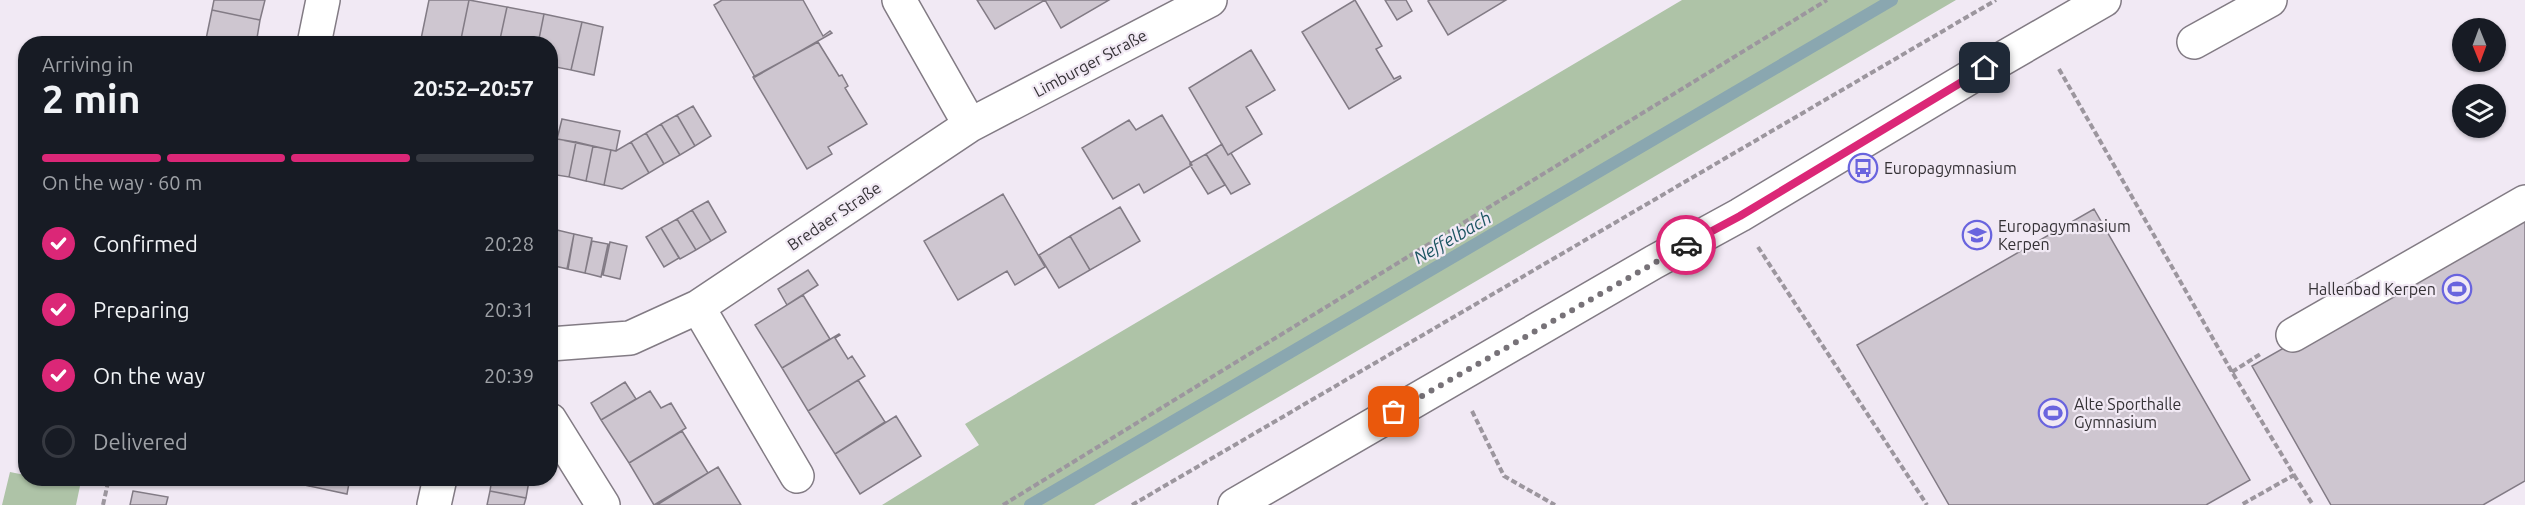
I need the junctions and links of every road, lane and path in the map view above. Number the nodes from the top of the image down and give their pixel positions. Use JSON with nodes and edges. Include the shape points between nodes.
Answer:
{"nodes":[{"id":1,"x":323,"y":0,"type":"edge"},
{"id":2,"x":898,"y":0,"type":"edge"},
{"id":3,"x":1210,"y":0,"type":"edge"},
{"id":4,"x":1827,"y":0,"type":"edge"},
{"id":5,"x":1996,"y":0,"type":"edge"},
{"id":6,"x":2104,"y":0,"type":"edge"},
{"id":7,"x":2270,"y":0,"type":"edge"},
{"id":8,"x":316,"y":36,"type":"edge"},
{"id":9,"x":2040,"y":37,"type":"junction"},
{"id":10,"x":2194,"y":42,"type":"dead end"},
{"id":11,"x":970,"y":125,"type":"junction"},
{"id":12,"x":2525,"y":202,"type":"edge"},
{"id":13,"x":1740,"y":216,"type":"junction"},
{"id":14,"x":698,"y":307,"type":"junction"},
{"id":15,"x":2294,"y":335,"type":"dead end"},
{"id":16,"x":558,"y":351,"type":"edge"},
{"id":17,"x":1455,"y":378,"type":"junction"},
{"id":18,"x":558,"y":433,"type":"edge"},
{"id":19,"x":2294,"y":475,"type":"junction"},
{"id":20,"x":797,"y":476,"type":"dead end"},
{"id":21,"x":107,"y":486,"type":"edge"},
{"id":22,"x":438,"y":486,"type":"edge"},
{"id":23,"x":103,"y":505,"type":"edge"},
{"id":24,"x":434,"y":505,"type":"edge"},
{"id":25,"x":603,"y":505,"type":"edge"},
{"id":26,"x":1003,"y":505,"type":"edge"},
{"id":27,"x":1132,"y":505,"type":"edge"},
{"id":28,"x":1235,"y":505,"type":"edge"},
{"id":29,"x":1555,"y":505,"type":"edge"},
{"id":30,"x":1928,"y":505,"type":"edge"},
{"id":31,"x":2241,"y":505,"type":"edge"},
{"id":32,"x":2313,"y":505,"type":"edge"}],
"edges":[{"from":1,"to":8,"type":"street"},
{"from":2,"to":11,"type":"street"},
{"from":3,"to":11,"type":"street","name":"Limburger Straße"},
{"from":4,"to":26,"type":"path"},
{"from":5,"to":27,"type":"path"},
{"from":6,"to":9,"type":"street"},
{"from":7,"to":10,"type":"street"},
{"from":9,"to":13,"type":"street"},
{"from":9,"to":19,"type":"path"},
{"from":11,"to":14,"type":"street","name":"Bredaer Straße"},
{"from":12,"to":15,"type":"street"},
{"from":13,"to":17,"type":"street"},
{"from":13,"to":30,"type":"path"},
{"from":14,"to":16,"type":"street","name":"Bredaer Straße","via":[[630,338]]},
{"from":14,"to":20,"type":"street"},
{"from":17,"to":28,"type":"street"},
{"from":17,"to":29,"type":"path","via":[[1504,476]]},
{"from":18,"to":25,"type":"street"},
{"from":19,"to":31,"type":"path"},
{"from":19,"to":32,"type":"path"},
{"from":21,"to":23,"type":"path"},
{"from":22,"to":24,"type":"street"}]}
